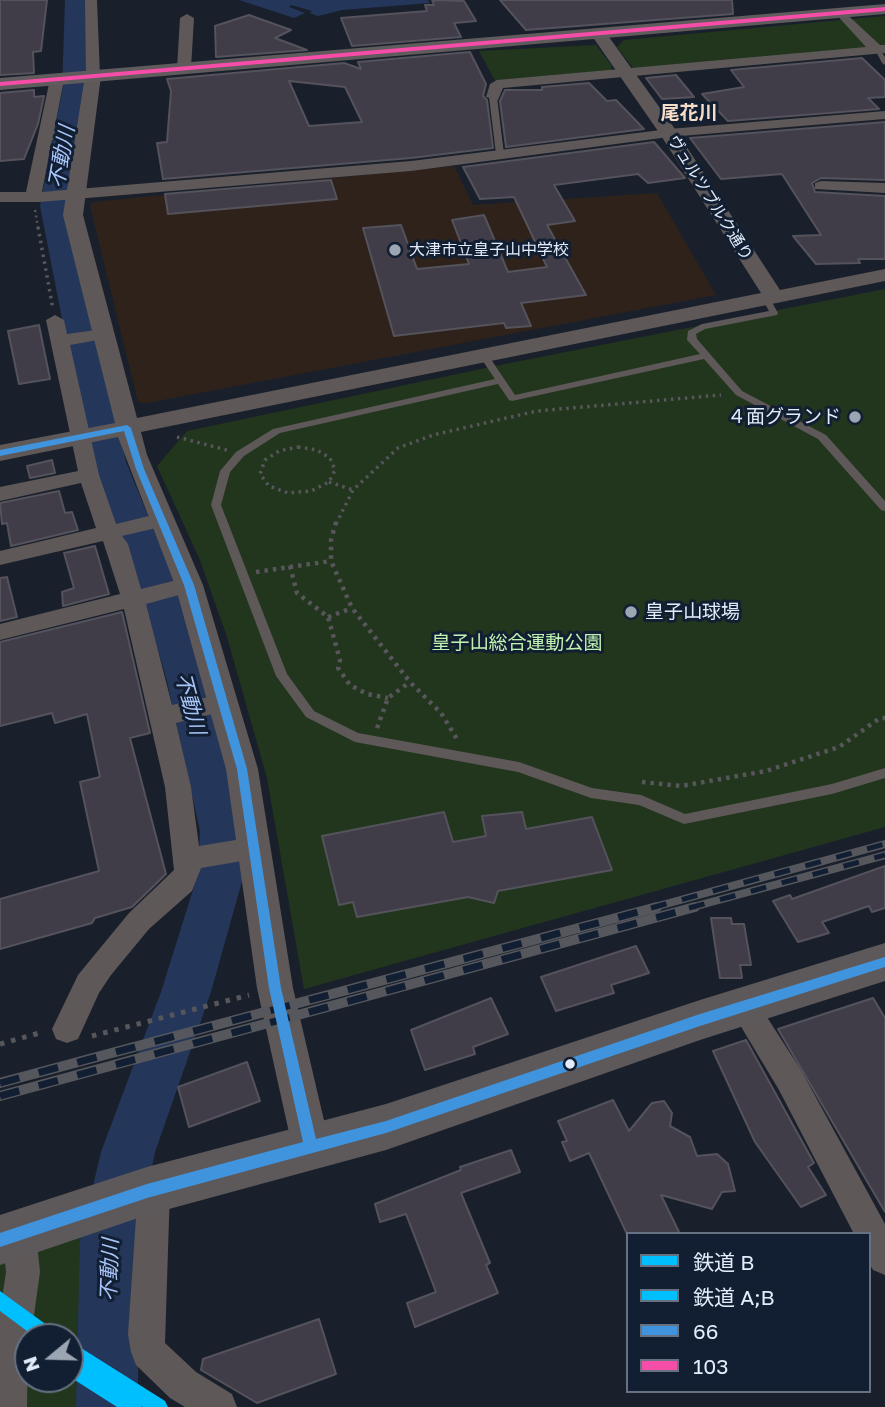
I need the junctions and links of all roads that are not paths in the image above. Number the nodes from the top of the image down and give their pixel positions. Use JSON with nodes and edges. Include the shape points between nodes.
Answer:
{"nodes":[{"id":1,"x":91,"y":0,"type":"edge"},
{"id":2,"x":885,"y":9,"type":"edge"},
{"id":3,"x":840,"y":12,"type":"junction"},
{"id":4,"x":187,"y":18,"type":"dead end"},
{"id":5,"x":598,"y":33,"type":"junction"},
{"id":6,"x":881,"y":50,"type":"edge"},
{"id":7,"x":885,"y":63,"type":"edge"},
{"id":8,"x":184,"y":68,"type":"junction"},
{"id":9,"x":626,"y":73,"type":"junction"},
{"id":10,"x":89,"y":76,"type":"junction"},
{"id":11,"x":59,"y":79,"type":"junction"},
{"id":12,"x":0,"y":84,"type":"edge"},
{"id":13,"x":493,"y":97,"type":"joint"},
{"id":14,"x":885,"y":115,"type":"edge"},
{"id":15,"x":669,"y":133,"type":"junction"},
{"id":16,"x":82,"y":135,"type":"junction"},
{"id":17,"x":50,"y":136,"type":"junction"},
{"id":18,"x":500,"y":154,"type":"junction"},
{"id":19,"x":821,"y":186,"type":"dead end"},
{"id":20,"x":885,"y":188,"type":"edge"},
{"id":21,"x":71,"y":194,"type":"junction"},
{"id":22,"x":0,"y":197,"type":"edge"},
{"id":23,"x":36,"y":197,"type":"junction"},
{"id":24,"x":885,"y":275,"type":"edge"},
{"id":25,"x":769,"y":296,"type":"junction"},
{"id":26,"x":55,"y":320,"type":"road end"},
{"id":27,"x":103,"y":334,"type":"junction"},
{"id":28,"x":60,"y":341,"type":"junction"},
{"id":29,"x":482,"y":354,"type":"junction"},
{"id":30,"x":705,"y":356,"type":"junction"},
{"id":31,"x":500,"y":381,"type":"junction"},
{"id":32,"x":121,"y":429,"type":"junction"},
{"id":33,"x":80,"y":437,"type":"junction"},
{"id":34,"x":0,"y":453,"type":"edge"},
{"id":35,"x":89,"y":475,"type":"junction"},
{"id":36,"x":0,"y":494,"type":"edge"},
{"id":37,"x":885,"y":508,"type":"edge"},
{"id":38,"x":161,"y":521,"type":"junction"},
{"id":39,"x":109,"y":532,"type":"junction"},
{"id":40,"x":0,"y":558,"type":"edge"},
{"id":41,"x":188,"y":585,"type":"junction"},
{"id":42,"x":134,"y":599,"type":"junction"},
{"id":43,"x":0,"y":632,"type":"edge"},
{"id":44,"x":223,"y":703,"type":"junction"},
{"id":45,"x":165,"y":716,"type":"junction"},
{"id":46,"x":885,"y":773,"type":"edge"},
{"id":47,"x":253,"y":848,"type":"junction"},
{"id":48,"x":188,"y":859,"type":"junction"},
{"id":49,"x":885,"y":962,"type":"edge"},
{"id":50,"x":744,"y":1006,"type":"junction"},
{"id":51,"x":67,"y":1029,"type":"dead end"},
{"id":52,"x":311,"y":1146,"type":"junction"},
{"id":53,"x":150,"y":1190,"type":"junction"},
{"id":54,"x":10,"y":1237,"type":"edge"},
{"id":55,"x":885,"y":1258,"type":"edge"},
{"id":56,"x":9,"y":1407,"type":"edge"},
{"id":57,"x":219,"y":1407,"type":"edge"}],
"edges":[{"from":1,"to":10,"type":"street"},
{"from":2,"to":3,"type":"main road"},
{"from":3,"to":5,"type":"main road"},
{"from":3,"to":6,"type":"street"},
{"from":4,"to":8,"type":"street"},
{"from":5,"to":8,"type":"main road"},
{"from":5,"to":9,"type":"street","name":"ヴュルツブルク通り"},
{"from":6,"to":7,"type":"lane"},
{"from":6,"to":9,"type":"street"},
{"from":8,"to":10,"type":"main road"},
{"from":9,"to":13,"type":"street","via":[[497,84]]},
{"from":9,"to":15,"type":"street","name":"ヴュルツブルク通り"},
{"from":10,"to":11,"type":"main road"},
{"from":10,"to":16,"type":"street"},
{"from":11,"to":12,"type":"main road"},
{"from":11,"to":17,"type":"street"},
{"from":13,"to":18,"type":"lane"},
{"from":14,"to":15,"type":"street"},
{"from":15,"to":18,"type":"street"},
{"from":15,"to":25,"type":"street","name":"ヴュルツブルク通り"},
{"from":16,"to":17,"type":"street"},
{"from":16,"to":21,"type":"street"},
{"from":17,"to":23,"type":"street"},
{"from":18,"to":21,"type":"street","via":[[411,166]]},
{"from":19,"to":20,"type":"street"},
{"from":21,"to":23,"type":"street"},
{"from":21,"to":27,"type":"street"},
{"from":22,"to":23,"type":"street"},
{"from":24,"to":25,"type":"street"},
{"from":25,"to":29,"type":"street"},
{"from":25,"to":30,"type":"lane","via":[[774,313],[691,332]]},
{"from":26,"to":28,"type":"street"},
{"from":27,"to":28,"type":"street"},
{"from":27,"to":32,"type":"street"},
{"from":28,"to":33,"type":"street"},
{"from":29,"to":31,"type":"lane"},
{"from":29,"to":32,"type":"street"},
{"from":30,"to":31,"type":"lane","via":[[512,398]]},
{"from":30,"to":37,"type":"lane","via":[[740,393],[822,437]]},
{"from":31,"to":46,"type":"lane","via":[[278,431],[240,454],[225,471],[216,505],[282,676],[310,714],[332,728],[371,741],[498,762],[598,795],[641,800],[684,819],[832,789]]},
{"from":32,"to":33,"type":"street"},
{"from":32,"to":38,"type":"street"},
{"from":33,"to":34,"type":"street"},
{"from":33,"to":35,"type":"street"},
{"from":35,"to":36,"type":"street"},
{"from":35,"to":39,"type":"street"},
{"from":38,"to":39,"type":"street"},
{"from":38,"to":41,"type":"street"},
{"from":39,"to":40,"type":"street"},
{"from":39,"to":42,"type":"street"},
{"from":41,"to":42,"type":"street"},
{"from":41,"to":44,"type":"street"},
{"from":42,"to":43,"type":"street"},
{"from":42,"to":45,"type":"street"},
{"from":44,"to":45,"type":"street"},
{"from":44,"to":47,"type":"street","via":[[242,769]]},
{"from":45,"to":48,"type":"street"},
{"from":47,"to":48,"type":"street"},
{"from":47,"to":52,"type":"street","via":[[275,988]]},
{"from":48,"to":51,"type":"street","via":[[181,883],[139,921],[88,984]]},
{"from":49,"to":50,"type":"main road"},
{"from":50,"to":52,"type":"main road","via":[[418,1116]]},
{"from":50,"to":55,"type":"street","via":[[790,1080]]},
{"from":52,"to":53,"type":"main road"},
{"from":53,"to":54,"type":"main road"},
{"from":53,"to":57,"type":"street","via":[[149,1352],[183,1385]]},
{"from":54,"to":56,"type":"street","via":[[23,1272]]}]}
